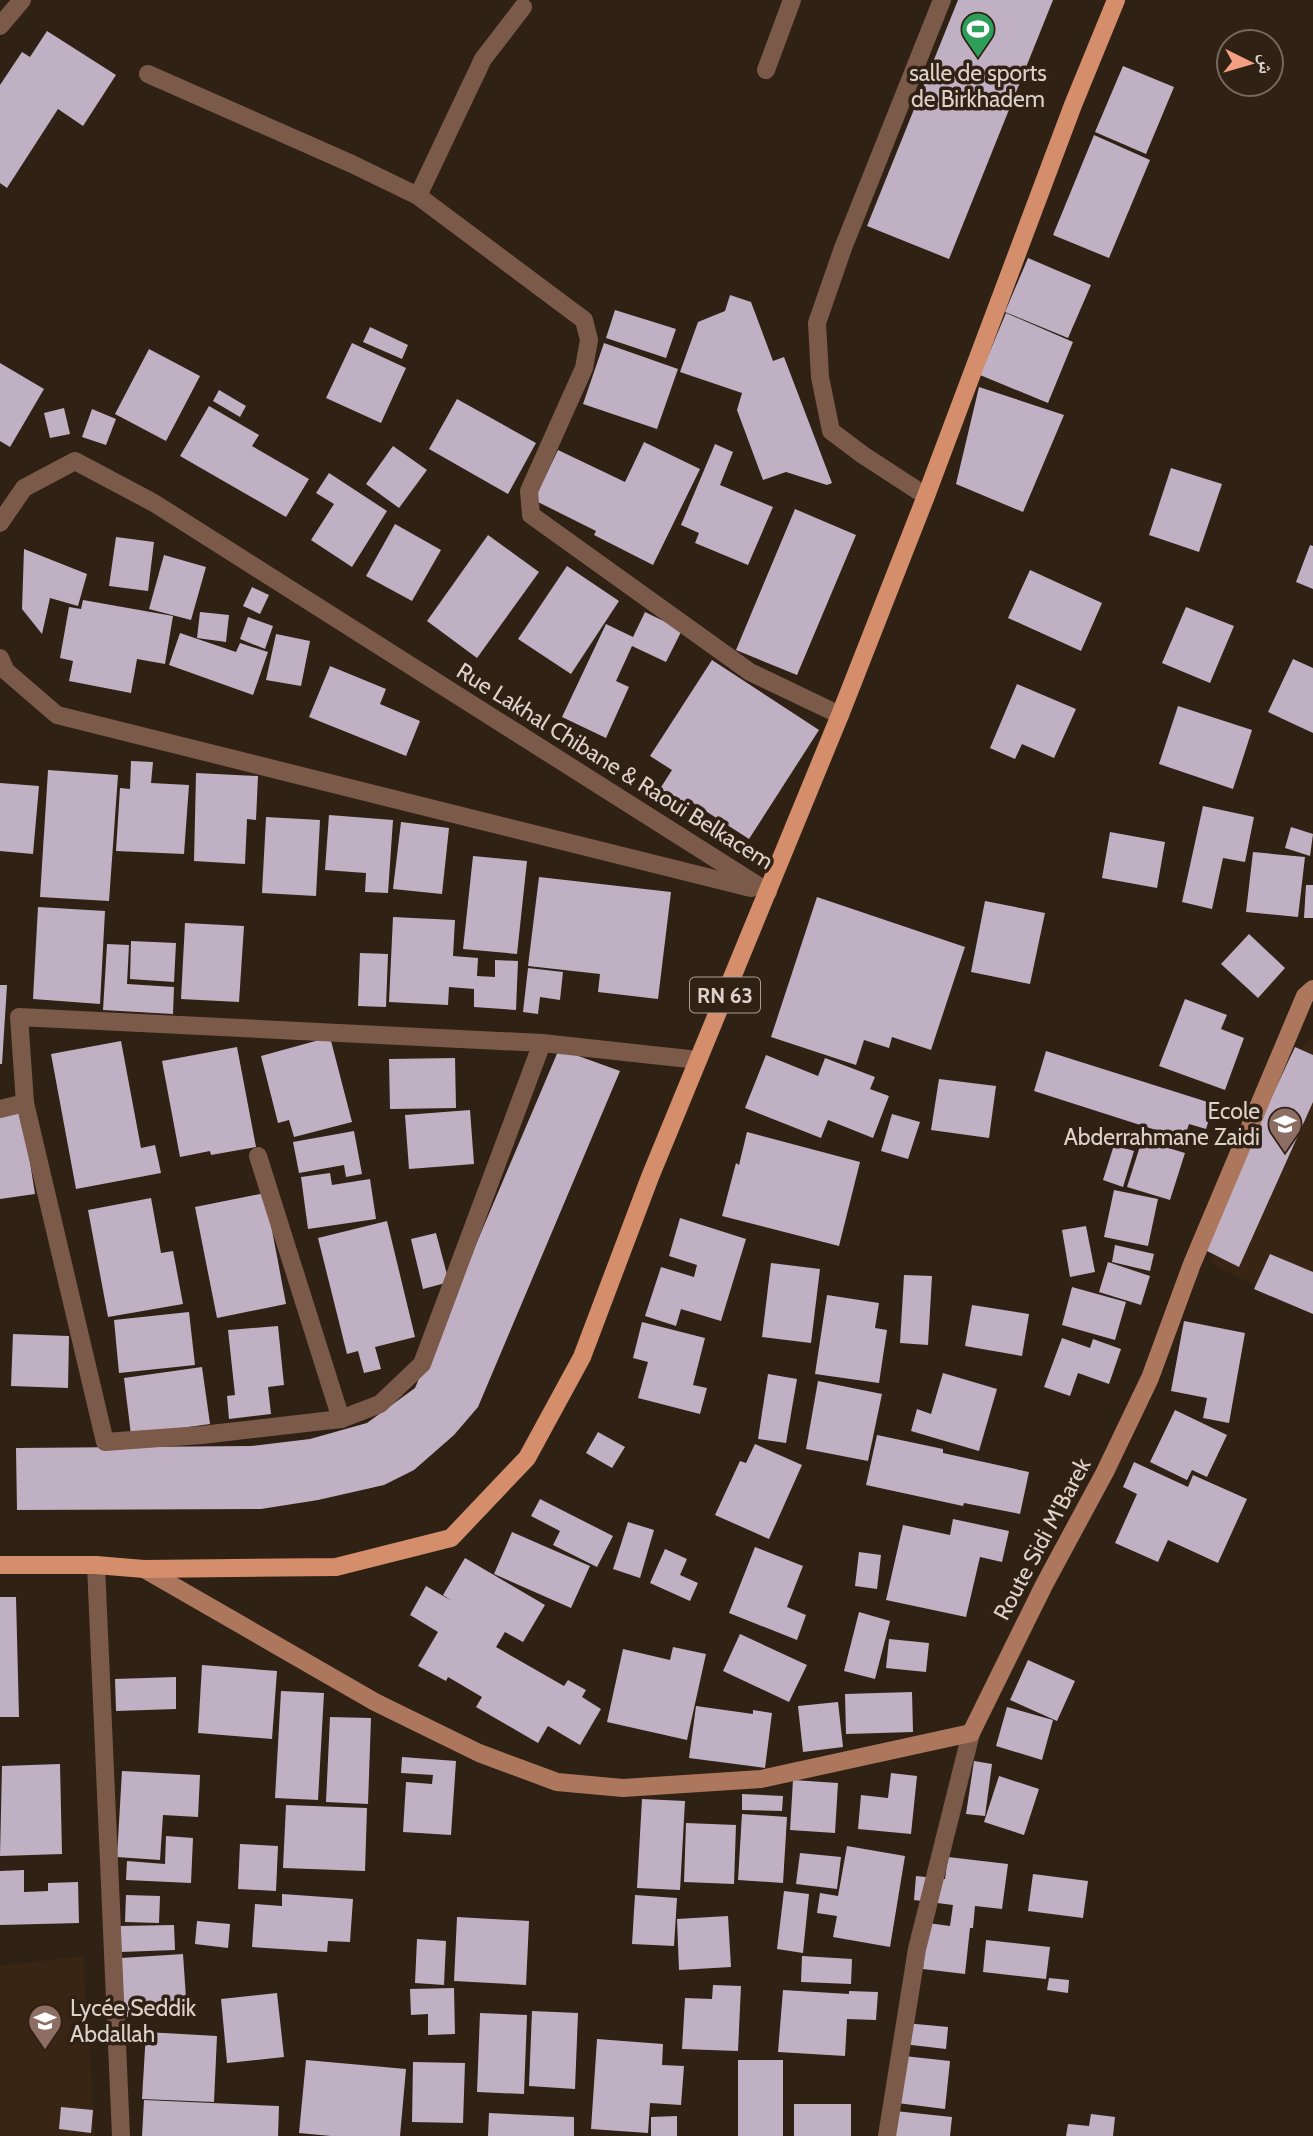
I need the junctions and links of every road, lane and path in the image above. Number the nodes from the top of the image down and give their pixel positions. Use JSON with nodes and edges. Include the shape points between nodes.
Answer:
{"nodes":[{"id":1,"x":22,"y":0,"type":"edge"},
{"id":2,"x":792,"y":0,"type":"edge"},
{"id":3,"x":942,"y":0,"type":"edge"},
{"id":4,"x":1116,"y":0,"type":"edge"},
{"id":5,"x":523,"y":6,"type":"dead end"},
{"id":6,"x":0,"y":26,"type":"edge"},
{"id":7,"x":766,"y":69,"type":"dead end"},
{"id":8,"x":148,"y":74,"type":"dead end"},
{"id":9,"x":418,"y":197,"type":"junction"},
{"id":10,"x":926,"y":496,"type":"junction"},
{"id":11,"x":0,"y":523,"type":"edge"},
{"id":12,"x":0,"y":657,"type":"edge"},
{"id":13,"x":840,"y":715,"type":"junction"},
{"id":14,"x":768,"y":892,"type":"junction"},
{"id":15,"x":1313,"y":989,"type":"edge"},
{"id":16,"x":542,"y":1043,"type":"junction"},
{"id":17,"x":698,"y":1060,"type":"junction"},
{"id":18,"x":25,"y":1102,"type":"junction"},
{"id":19,"x":0,"y":1109,"type":"edge"},
{"id":20,"x":258,"y":1156,"type":"dead end"},
{"id":21,"x":341,"y":1419,"type":"junction"},
{"id":22,"x":0,"y":1564,"type":"edge"},
{"id":23,"x":96,"y":1565,"type":"junction"},
{"id":24,"x":144,"y":1569,"type":"junction"},
{"id":25,"x":971,"y":1733,"type":"junction"},
{"id":26,"x":121,"y":2136,"type":"edge"},
{"id":27,"x":887,"y":2136,"type":"edge"}],
"edges":[{"from":1,"to":6,"type":"street"},
{"from":2,"to":7,"type":"street"},
{"from":3,"to":10,"type":"street","via":[[817,323],[820,377],[831,431]]},
{"from":4,"to":10,"type":"main road","number":"RN 63"},
{"from":5,"to":9,"type":"street","via":[[483,59]]},
{"from":8,"to":9,"type":"street"},
{"from":9,"to":13,"type":"street","via":[[584,320],[589,340],[584,368],[529,491],[530,515],[750,672]]},
{"from":10,"to":13,"type":"main road","number":"RN 63"},
{"from":11,"to":14,"type":"street","name":"Rue Lakhal Chibane & Raoui Belkacem","via":[[24,488],[75,461],[154,503]]},
{"from":12,"to":14,"type":"street","name":"Rue Lakhal Chibane & Raoui Belkacem","via":[[6,671],[57,715]]},
{"from":13,"to":14,"type":"main road","number":"RN 63"},
{"from":14,"to":17,"type":"main road","number":"RN 63"},
{"from":15,"to":25,"type":"main road","name":"Route Sidi M'Barek","via":[[1305,996],[1259,1101],[1150,1378]]},
{"from":16,"to":17,"type":"street"},
{"from":16,"to":18,"type":"street","via":[[19,1017]]},
{"from":16,"to":21,"type":"street","via":[[422,1364],[380,1404]]},
{"from":17,"to":24,"type":"main road","number":"RN 63","via":[[582,1357],[527,1458],[451,1538],[336,1567]]},
{"from":18,"to":19,"type":"street"},
{"from":18,"to":21,"type":"street","via":[[105,1442]]},
{"from":20,"to":21,"type":"street"},
{"from":22,"to":23,"type":"main road","number":"RN 63"},
{"from":23,"to":24,"type":"main road","number":"RN 63"},
{"from":23,"to":26,"type":"street"},
{"from":24,"to":25,"type":"main road","via":[[375,1702],[479,1753],[557,1782],[623,1788],[761,1779]]},
{"from":25,"to":27,"type":"street","name":"Route Sidi M'Barek","via":[[917,1949]]}]}
